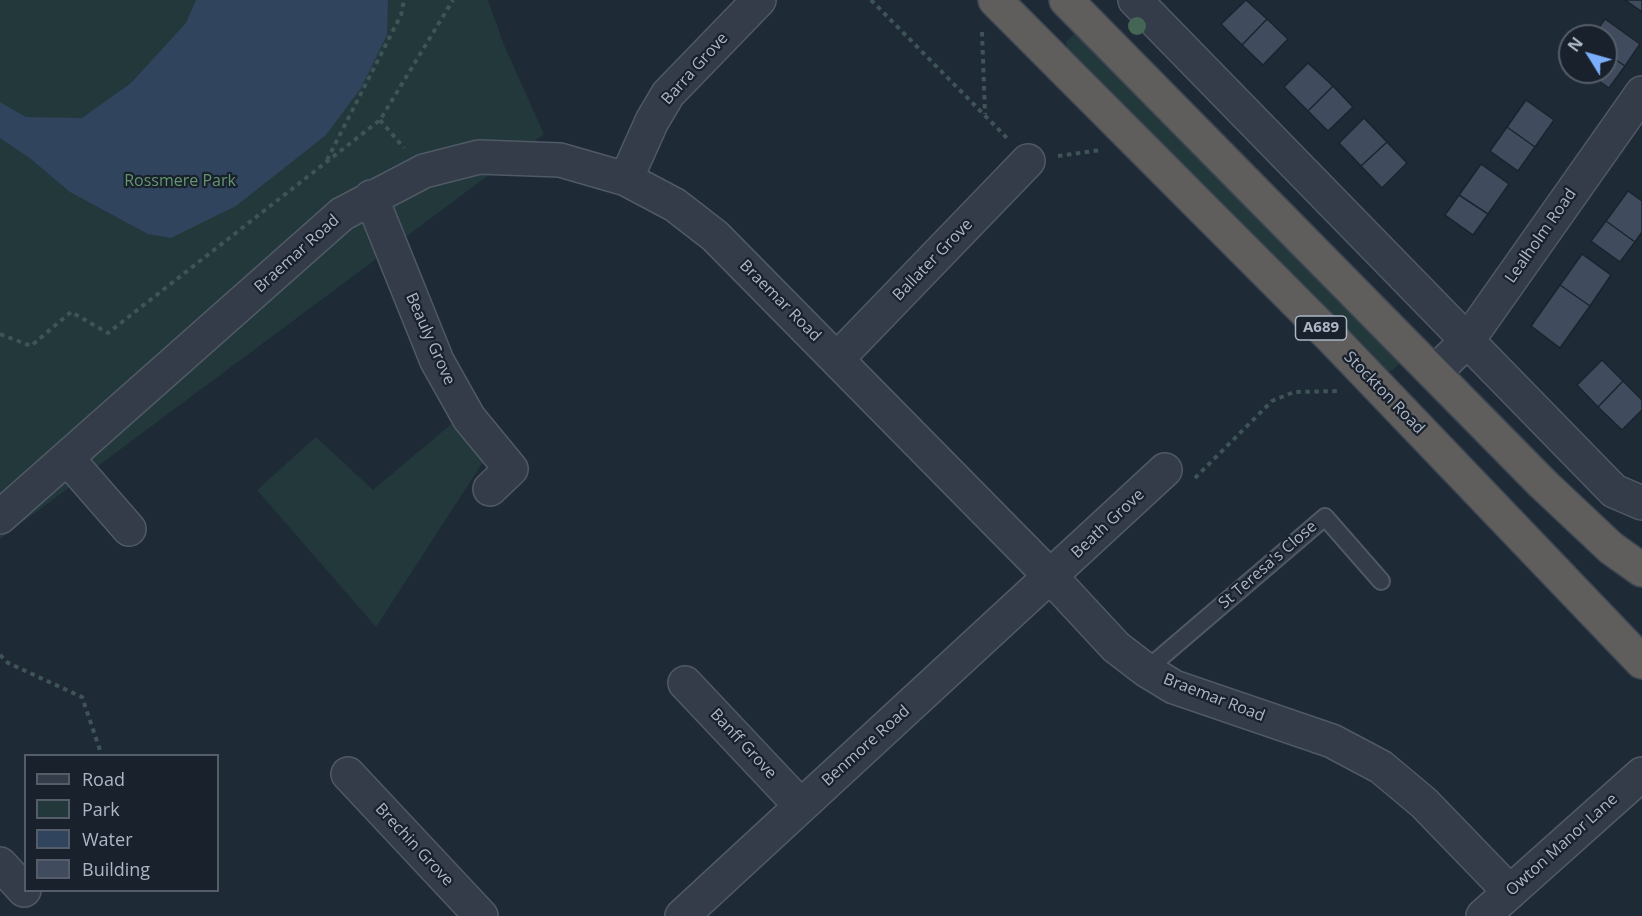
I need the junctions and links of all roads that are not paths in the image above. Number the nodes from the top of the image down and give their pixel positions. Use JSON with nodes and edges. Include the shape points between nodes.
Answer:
{"nodes":[{"id":1,"x":759,"y":0,"type":"edge"},
{"id":2,"x":1066,"y":0,"type":"edge"},
{"id":3,"x":1135,"y":0,"type":"edge"},
{"id":4,"x":989,"y":13,"type":"edge"},
{"id":5,"x":1642,"y":93,"type":"edge"},
{"id":6,"x":1029,"y":161,"type":"road end"},
{"id":7,"x":626,"y":179,"type":"junction"},
{"id":8,"x":371,"y":197,"type":"junction"},
{"id":9,"x":1468,"y":340,"type":"junction"},
{"id":10,"x":837,"y":359,"type":"junction"},
{"id":11,"x":1434,"y":373,"type":"junction"},
{"id":12,"x":67,"y":458,"type":"junction"},
{"id":13,"x":510,"y":470,"type":"dead end"},
{"id":14,"x":1165,"y":470,"type":"road end"},
{"id":15,"x":1642,"y":503,"type":"edge"},
{"id":16,"x":4,"y":504,"type":"edge"},
{"id":17,"x":129,"y":530,"type":"dead end"},
{"id":18,"x":1642,"y":570,"type":"edge"},
{"id":19,"x":1051,"y":577,"type":"junction"},
{"id":20,"x":1381,"y":581,"type":"dead end"},
{"id":21,"x":1642,"y":662,"type":"edge"},
{"id":22,"x":1146,"y":670,"type":"junction"},
{"id":23,"x":685,"y":683,"type":"dead end"},
{"id":24,"x":348,"y":774,"type":"dead end"},
{"id":25,"x":1642,"y":774,"type":"edge"},
{"id":26,"x":800,"y":805,"type":"junction"},
{"id":27,"x":0,"y":864,"type":"edge"},
{"id":28,"x":24,"y":890,"type":"dead end"},
{"id":29,"x":1510,"y":892,"type":"junction"},
{"id":30,"x":481,"y":916,"type":"edge"},
{"id":31,"x":682,"y":916,"type":"edge"},
{"id":32,"x":1483,"y":916,"type":"edge"}],
"edges":[{"from":1,"to":7,"type":"street","name":"Barra Grove","via":[[668,94]]},
{"from":2,"to":11,"type":"highway","number":"A689"},
{"from":3,"to":9,"type":"street"},
{"from":4,"to":21,"type":"highway","name":"Stockton Road","number":"A689","via":[[1137,144],[1332,338]]},
{"from":5,"to":9,"type":"street","name":"Lealholm Road"},
{"from":6,"to":10,"type":"street","name":"Ballater Grove"},
{"from":7,"to":8,"type":"street","name":"Braemar Road","via":[[560,160],[479,157],[424,171]]},
{"from":7,"to":10,"type":"street","name":"Braemar Road","via":[[675,205],[715,236]]},
{"from":8,"to":12,"type":"street","name":"Braemar Road","via":[[342,214]]},
{"from":8,"to":13,"type":"street","name":"Beauly Grove","via":[[437,362],[469,418]]},
{"from":9,"to":11,"type":"street","name":"Lealholm Road"},
{"from":9,"to":15,"type":"street","via":[[1614,491]]},
{"from":10,"to":19,"type":"street","name":"Braemar Road"},
{"from":11,"to":18,"type":"highway","number":"A689","via":[[1551,492],[1611,548]]},
{"from":12,"to":16,"type":"street","name":"Braemar Road"},
{"from":12,"to":17,"type":"street"},
{"from":14,"to":19,"type":"street","name":"Beath Grove"},
{"from":19,"to":22,"type":"street","name":"Braemar Road","via":[[1116,647]]},
{"from":19,"to":26,"type":"street","name":"Benmore Road"},
{"from":20,"to":22,"type":"lane","name":"St Teresa's Close","via":[[1325,517]]},
{"from":22,"to":29,"type":"street","name":"Braemar Road","via":[[1174,687],[1332,741],[1381,767],[1424,803]]},
{"from":23,"to":26,"type":"street","name":"Banff Grove"},
{"from":24,"to":30,"type":"street","name":"Brechin Grove"},
{"from":25,"to":29,"type":"street","name":"Owton Manor Lane"},
{"from":26,"to":31,"type":"street","name":"Benmore Road"},
{"from":27,"to":28,"type":"street"},
{"from":29,"to":32,"type":"street","name":"Owton Manor Lane"}]}
